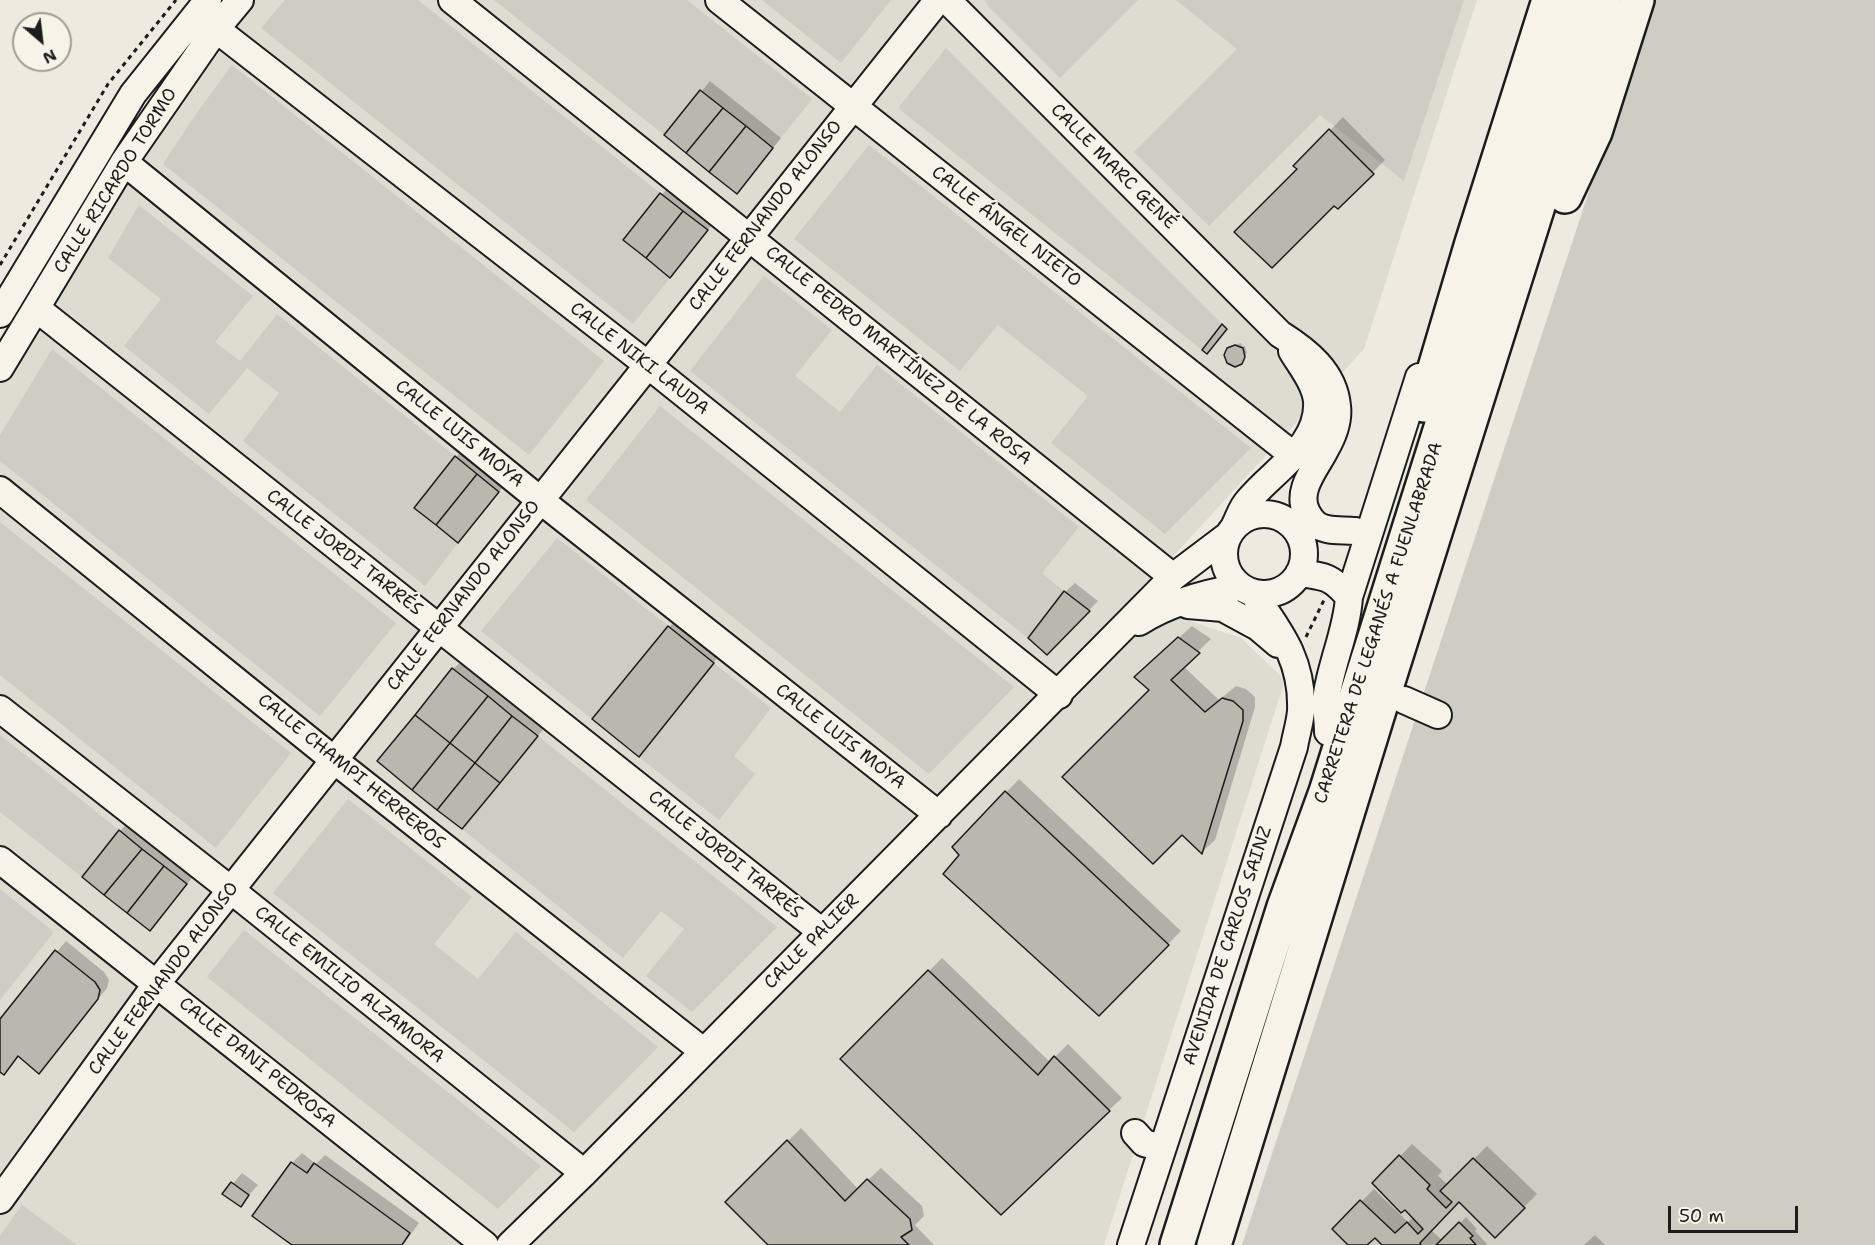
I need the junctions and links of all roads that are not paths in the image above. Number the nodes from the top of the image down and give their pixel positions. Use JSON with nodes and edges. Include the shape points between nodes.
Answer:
{"nodes":[{"id":1,"x":208,"y":0,"type":"edge"},
{"id":2,"x":240,"y":0,"type":"edge"},
{"id":3,"x":453,"y":0,"type":"edge"},
{"id":4,"x":719,"y":0,"type":"edge"},
{"id":5,"x":938,"y":0,"type":"edge"},
{"id":6,"x":947,"y":0,"type":"edge"},
{"id":7,"x":1548,"y":0,"type":"edge"},
{"id":8,"x":1576,"y":0,"type":"edge"},
{"id":9,"x":1603,"y":0,"type":"edge"},
{"id":10,"x":1626,"y":0,"type":"edge"},
{"id":11,"x":1637,"y":0,"type":"edge"},
{"id":12,"x":216,"y":29,"type":"junction"},
{"id":13,"x":853,"y":106,"type":"junction"},
{"id":14,"x":124,"y":162,"type":"junction"},
{"id":15,"x":1565,"y":196,"type":"junction"},
{"id":16,"x":750,"y":237,"type":"junction"},
{"id":17,"x":1472,"y":243,"type":"junction"},
{"id":18,"x":36,"y":308,"type":"junction"},
{"id":19,"x":0,"y":314,"type":"edge"},
{"id":20,"x":1280,"y":333,"type":"junction"},
{"id":21,"x":1311,"y":358,"type":"junction"},
{"id":22,"x":648,"y":365,"type":"junction"},
{"id":23,"x":0,"y":368,"type":"edge"},
{"id":24,"x":1293,"y":455,"type":"junction"},
{"id":25,"x":0,"y":490,"type":"edge"},
{"id":26,"x":540,"y":500,"type":"junction"},
{"id":27,"x":1375,"y":513,"type":"junction"},
{"id":28,"x":1297,"y":531,"type":"junction"},
{"id":29,"x":1355,"y":531,"type":"junction"},
{"id":30,"x":1230,"y":532,"type":"junction"},
{"id":31,"x":1173,"y":577,"type":"junction"},
{"id":32,"x":1295,"y":578,"type":"junction"},
{"id":33,"x":1247,"y":590,"type":"junction"},
{"id":34,"x":1349,"y":597,"type":"junction"},
{"id":35,"x":1176,"y":604,"type":"junction"},
{"id":36,"x":439,"y":628,"type":"junction"},
{"id":37,"x":1113,"y":639,"type":"junction"},
{"id":38,"x":1291,"y":651,"type":"junction"},
{"id":39,"x":1059,"y":694,"type":"junction"},
{"id":40,"x":1404,"y":700,"type":"junction"},
{"id":41,"x":0,"y":709,"type":"edge"},
{"id":42,"x":1438,"y":715,"type":"dead end"},
{"id":43,"x":1328,"y":732,"type":"junction"},
{"id":44,"x":334,"y":760,"type":"junction"},
{"id":45,"x":939,"y":815,"type":"junction"},
{"id":46,"x":0,"y":860,"type":"edge"},
{"id":47,"x":231,"y":890,"type":"junction"},
{"id":48,"x":1284,"y":907,"type":"junction"},
{"id":49,"x":822,"y":932,"type":"junction"},
{"id":50,"x":157,"y":983,"type":"junction"},
{"id":51,"x":703,"y":1051,"type":"junction"},
{"id":52,"x":1256,"y":1108,"type":"junction"},
{"id":53,"x":1135,"y":1133,"type":"dead end"},
{"id":54,"x":1162,"y":1148,"type":"junction"},
{"id":55,"x":584,"y":1173,"type":"junction"},
{"id":56,"x":0,"y":1200,"type":"edge"},
{"id":57,"x":485,"y":1245,"type":"edge"},
{"id":58,"x":510,"y":1245,"type":"edge"},
{"id":59,"x":1131,"y":1245,"type":"edge"},
{"id":60,"x":1177,"y":1245,"type":"edge"},
{"id":61,"x":1214,"y":1245,"type":"edge"}],
"edges":[{"from":1,"to":19,"type":"street","name":"CALLE RICARDO TORMO","via":[[133,94]]},
{"from":2,"to":12,"type":"street","name":"CALLE RICARDO TORMO"},
{"from":3,"to":16,"type":"street","name":"CALLE PEDRO MARTÍNEZ DE LA ROSA"},
{"from":4,"to":13,"type":"street","name":"CALLE ÁNGEL NIETO"},
{"from":5,"to":13,"type":"street","name":"CALLE FERNANDO ALONSO"},
{"from":6,"to":20,"type":"street","name":"CALLE MARC GENÉ"},
{"from":7,"to":17,"type":"highway"},
{"from":8,"to":48,"type":"highway","name":"CARRETERA DE LEGANÉS A FUENLABRADA","via":[[1326,792]]},
{"from":9,"to":52,"type":"highway","name":"CARRETERA DE LEGANÉS A FUENLABRADA"},
{"from":10,"to":15,"type":"highway"},
{"from":11,"to":15,"type":"highway","via":[[1595,132]]},
{"from":12,"to":14,"type":"street","name":"CALLE RICARDO TORMO"},
{"from":12,"to":22,"type":"street","name":"CALLE NIKI LAUDA"},
{"from":13,"to":16,"type":"street","name":"CALLE FERNANDO ALONSO"},
{"from":13,"to":24,"type":"street","name":"CALLE ÁNGEL NIETO"},
{"from":14,"to":18,"type":"street","name":"CALLE RICARDO TORMO"},
{"from":14,"to":26,"type":"street","name":"CALLE LUIS MOYA"},
{"from":15,"to":40,"type":"highway"},
{"from":16,"to":22,"type":"street","name":"CALLE FERNANDO ALONSO"},
{"from":16,"to":31,"type":"street","name":"CALLE PEDRO MARTÍNEZ DE LA ROSA"},
{"from":17,"to":27,"type":"street","via":[[1443,301]]},
{"from":17,"to":43,"type":"highway"},
{"from":18,"to":23,"type":"street","name":"CALLE RICARDO TORMO"},
{"from":18,"to":36,"type":"street","name":"CALLE JORDI TARRÉS"},
{"from":20,"to":21,"type":"street"},
{"from":20,"to":24,"type":"street","name":"CALLE PALIER","via":[[1317,399],[1310,436]]},
{"from":21,"to":28,"type":"street","via":[[1324,397],[1323,424],[1286,494]]},
{"from":21,"to":29,"type":"street","via":[[1324,370],[1335,390],[1338,409],[1326,449],[1308,480],[1304,508],[1313,523],[1327,529]]},
{"from":22,"to":26,"type":"street","name":"CALLE FERNANDO ALONSO"},
{"from":22,"to":39,"type":"street","name":"CALLE NIKI LAUDA"},
{"from":24,"to":30,"type":"street","name":"CALLE PALIER","via":[[1247,502]]},
{"from":25,"to":44,"type":"street","name":"CALLE CHAMPI HERREROS"},
{"from":26,"to":36,"type":"street","name":"CALLE FERNANDO ALONSO"},
{"from":26,"to":45,"type":"street","name":"CALLE LUIS MOYA"},
{"from":27,"to":29,"type":"street"},
{"from":27,"to":34,"type":"street"},
{"from":28,"to":29,"type":"street","via":[[1325,540]]},
{"from":28,"to":30,"type":"street","via":[[1282,518],[1258,514],[1245,518]]},
{"from":28,"to":32,"type":"street","via":[[1304,561]]},
{"from":30,"to":31,"type":"street","name":"CALLE PALIER"},
{"from":30,"to":33,"type":"street","via":[[1223,551],[1225,565],[1230,577]]},
{"from":31,"to":37,"type":"street","name":"CALLE PALIER"},
{"from":32,"to":33,"type":"street","via":[[1281,590],[1267,594]]},
{"from":32,"to":34,"type":"street","via":[[1318,575],[1336,582]]},
{"from":32,"to":38,"type":"street","name":"AVENIDA DE CARLOS SAINZ","via":[[1287,608]]},
{"from":33,"to":35,"type":"street","name":"CALLE PALIER","via":[[1205,594]]},
{"from":33,"to":38,"type":"street","name":"AVENIDA DE CARLOS SAINZ"},
{"from":34,"to":43,"type":"street","via":[[1327,694]]},
{"from":35,"to":37,"type":"street","name":"CALLE PALIER"},
{"from":35,"to":38,"type":"street","via":[[1223,608]]},
{"from":36,"to":44,"type":"street","name":"CALLE FERNANDO ALONSO"},
{"from":36,"to":49,"type":"street","name":"CALLE JORDI TARRÉS"},
{"from":37,"to":39,"type":"street","name":"CALLE PALIER"},
{"from":38,"to":54,"type":"street","name":"AVENIDA DE CARLOS SAINZ","via":[[1301,712],[1294,747]]},
{"from":39,"to":45,"type":"street","name":"CALLE PALIER"},
{"from":40,"to":42,"type":"street"},
{"from":40,"to":52,"type":"highway","via":[[1301,1010]]},
{"from":41,"to":47,"type":"street","name":"CALLE EMILIO ALZAMORA"},
{"from":43,"to":48,"type":"highway","via":[[1294,849]]},
{"from":44,"to":47,"type":"street","name":"CALLE FERNANDO ALONSO"},
{"from":44,"to":51,"type":"street","name":"CALLE CHAMPI HERREROS"},
{"from":45,"to":49,"type":"street","name":"CALLE PALIER"},
{"from":46,"to":50,"type":"street","name":"CALLE DANI PEDROSA"},
{"from":47,"to":50,"type":"street","name":"CALLE FERNANDO ALONSO"},
{"from":47,"to":55,"type":"street","name":"CALLE EMILIO ALZAMORA"},
{"from":48,"to":60,"type":"highway","name":"CARRETERA DE LEGANÉS A FUENLABRADA"},
{"from":49,"to":51,"type":"street","name":"CALLE PALIER"},
{"from":50,"to":56,"type":"street","name":"CALLE FERNANDO ALONSO"},
{"from":50,"to":57,"type":"street","name":"CALLE DANI PEDROSA"},
{"from":51,"to":55,"type":"street","name":"CALLE PALIER"},
{"from":52,"to":61,"type":"highway","name":"CARRETERA DE LEGANÉS A FUENLABRADA"},
{"from":53,"to":54,"type":"street","via":[[1144,1143]]},
{"from":54,"to":59,"type":"street","name":"AVENIDA DE CARLOS SAINZ"},
{"from":55,"to":58,"type":"street","name":"CALLE PALIER"}]}
